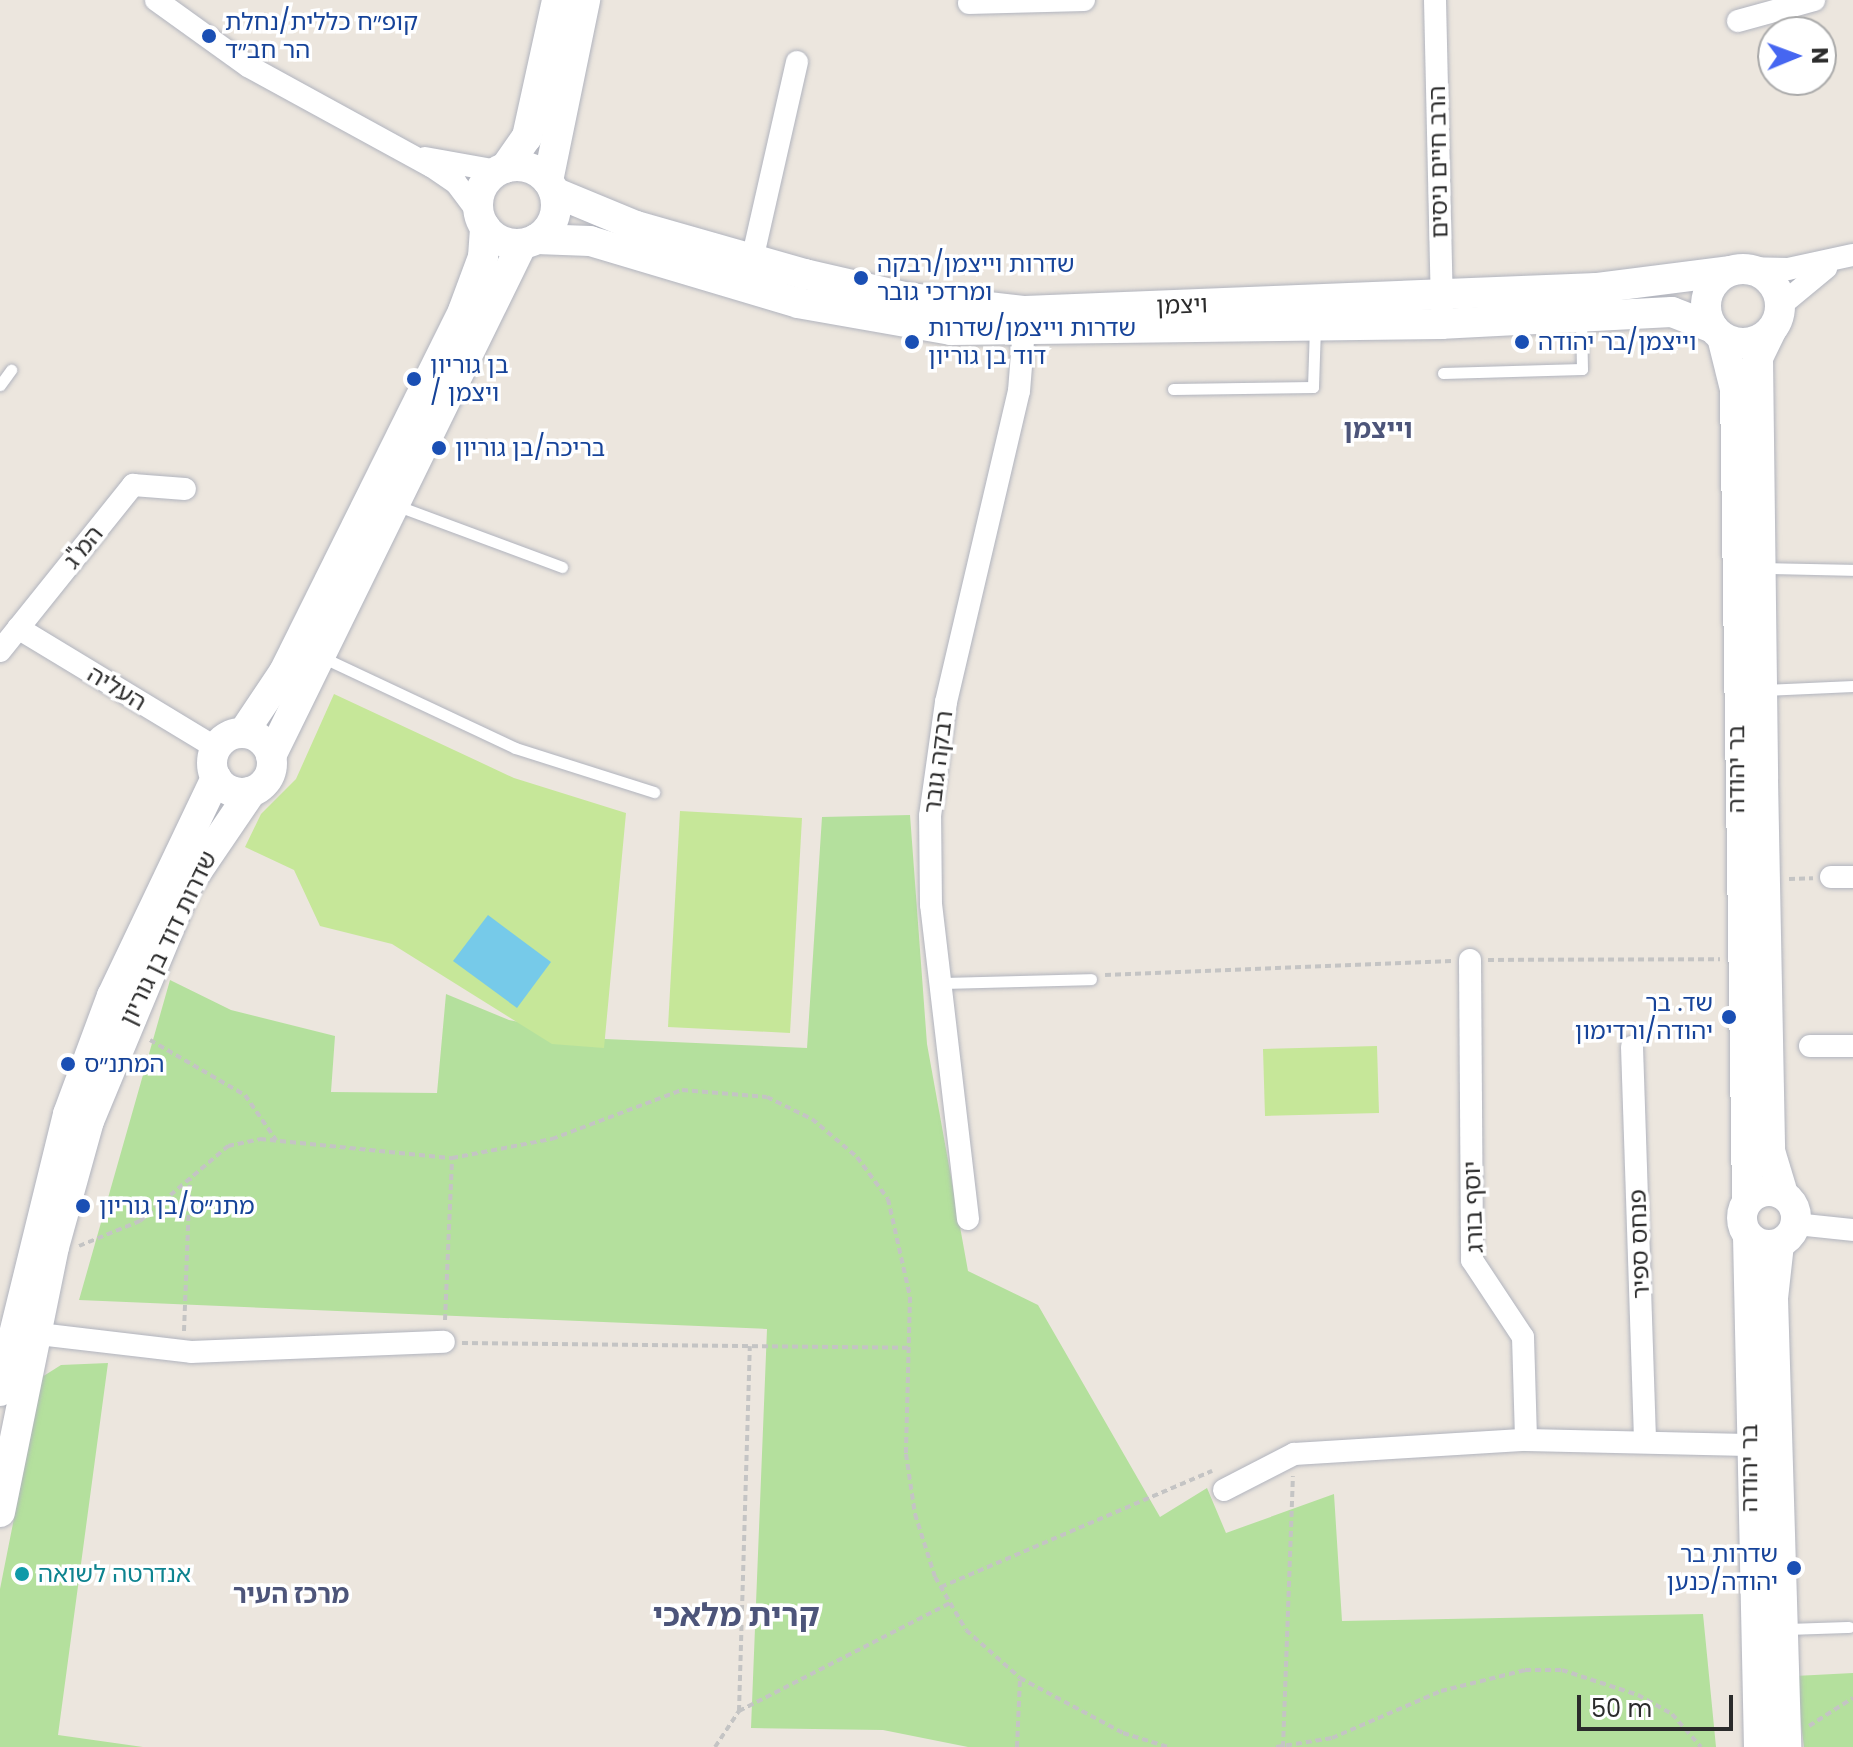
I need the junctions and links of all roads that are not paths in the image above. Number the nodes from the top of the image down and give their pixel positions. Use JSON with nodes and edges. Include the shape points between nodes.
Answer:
{"nodes":[{"id":1,"x":156,"y":0,"type":"edge"},
{"id":2,"x":557,"y":0,"type":"edge"},
{"id":3,"x":585,"y":0,"type":"edge"},
{"id":4,"x":1084,"y":0,"type":"edge"},
{"id":5,"x":1435,"y":0,"type":"edge"},
{"id":6,"x":1814,"y":0,"type":"edge"},
{"id":7,"x":969,"y":3,"type":"dead end"},
{"id":8,"x":1738,"y":21,"type":"dead end"},
{"id":9,"x":797,"y":62,"type":"dead end"},
{"id":10,"x":401,"y":152,"type":"junction"},
{"id":11,"x":502,"y":169,"type":"junction"},
{"id":12,"x":551,"y":187,"type":"junction"},
{"id":13,"x":482,"y":220,"type":"junction"},
{"id":14,"x":529,"y":242,"type":"junction"},
{"id":15,"x":1849,"y":256,"type":"edge"},
{"id":16,"x":752,"y":260,"type":"junction"},
{"id":17,"x":1736,"y":270,"type":"junction"},
{"id":18,"x":1442,"y":310,"type":"junction"},
{"id":19,"x":1581,"y":317,"type":"junction"},
{"id":20,"x":1776,"y":318,"type":"junction"},
{"id":21,"x":1024,"y":323,"type":"junction"},
{"id":22,"x":1315,"y":327,"type":"junction"},
{"id":23,"x":1717,"y":332,"type":"junction"},
{"id":24,"x":11,"y":370,"type":"dead end"},
{"id":25,"x":1443,"y":373,"type":"dead end"},
{"id":26,"x":0,"y":385,"type":"edge"},
{"id":27,"x":1173,"y":389,"type":"dead end"},
{"id":28,"x":185,"y":489,"type":"dead end"},
{"id":29,"x":384,"y":500,"type":"junction"},
{"id":30,"x":562,"y":567,"type":"dead end"},
{"id":31,"x":1765,"y":568,"type":"junction"},
{"id":32,"x":1853,"y":570,"type":"edge"},
{"id":33,"x":18,"y":628,"type":"junction"},
{"id":34,"x":0,"y":651,"type":"edge"},
{"id":35,"x":320,"y":656,"type":"junction"},
{"id":36,"x":1853,"y":686,"type":"edge"},
{"id":37,"x":1750,"y":687,"type":"junction"},
{"id":38,"x":243,"y":733,"type":"junction"},
{"id":39,"x":271,"y":756,"type":"junction"},
{"id":40,"x":216,"y":763,"type":"junction"},
{"id":41,"x":251,"y":792,"type":"junction"},
{"id":42,"x":654,"y":792,"type":"dead end"},
{"id":43,"x":1470,"y":960,"type":"road end"},
{"id":44,"x":1091,"y":979,"type":"road end"},
{"id":45,"x":939,"y":983,"type":"junction"},
{"id":46,"x":1810,"y":1046,"type":"dead end"},
{"id":47,"x":1853,"y":1046,"type":"edge"},
{"id":48,"x":1632,"y":1047,"type":"dead end"},
{"id":49,"x":1783,"y":1194,"type":"junction"},
{"id":50,"x":1747,"y":1202,"type":"junction"},
{"id":51,"x":968,"y":1219,"type":"dead end"},
{"id":52,"x":1853,"y":1230,"type":"edge"},
{"id":53,"x":1788,"y":1234,"type":"junction"},
{"id":54,"x":1748,"y":1236,"type":"junction"},
{"id":55,"x":25,"y":1332,"type":"junction"},
{"id":56,"x":444,"y":1342,"type":"road end"},
{"id":57,"x":0,"y":1391,"type":"edge"},
{"id":58,"x":1526,"y":1440,"type":"junction"},
{"id":59,"x":1645,"y":1441,"type":"junction"},
{"id":60,"x":1748,"y":1445,"type":"junction"},
{"id":61,"x":1224,"y":1490,"type":"road end"},
{"id":62,"x":0,"y":1512,"type":"edge"},
{"id":63,"x":1849,"y":1627,"type":"dead end"},
{"id":64,"x":1780,"y":1629,"type":"junction"},
{"id":65,"x":1777,"y":1744,"type":"edge"}],
"edges":[{"from":1,"to":10,"type":"street","via":[[248,66]]},
{"from":2,"to":11,"type":"street","via":[[527,137]]},
{"from":3,"to":12,"type":"street"},
{"from":4,"to":7,"type":"street"},
{"from":5,"to":18,"type":"street","name":"הרב חיים ניסים"},
{"from":6,"to":8,"type":"street"},
{"from":9,"to":16,"type":"street"},
{"from":10,"to":11,"type":"street"},
{"from":10,"to":13,"type":"street","via":[[456,183]]},
{"from":11,"to":12,"type":"street","via":[[524,166]]},
{"from":11,"to":13,"type":"street","via":[[482,189]]},
{"from":12,"to":14,"type":"street","via":[[555,214]]},
{"from":12,"to":16,"type":"street","name":"ויצמן","via":[[569,203]]},
{"from":13,"to":14,"type":"street","via":[[501,241]]},
{"from":13,"to":29,"type":"street","via":[[474,288]]},
{"from":14,"to":21,"type":"street","name":"ויצמן","via":[[590,241],[860,317]]},
{"from":14,"to":29,"type":"street"},
{"from":15,"to":17,"type":"street","name":"ויצמן","via":[[1788,269]]},
{"from":15,"to":20,"type":"street","name":"ויצמן","via":[[1797,285]]},
{"from":16,"to":21,"type":"street","name":"ויצמן"},
{"from":17,"to":18,"type":"street","name":"ויצמן","via":[[1671,284]]},
{"from":17,"to":20,"type":"street","via":[[1771,281]]},
{"from":17,"to":23,"type":"street","via":[[1706,303]]},
{"from":18,"to":19,"type":"street","name":"ויצמן"},
{"from":18,"to":21,"type":"street","name":"ויצמן"},
{"from":18,"to":22,"type":"street","name":"ויצמן"},
{"from":19,"to":23,"type":"street","name":"ויצמן","via":[[1672,312]]},
{"from":19,"to":25,"type":"lane","via":[[1582,369]]},
{"from":20,"to":23,"type":"street","via":[[1748,343]]},
{"from":20,"to":31,"type":"street","name":"בר יהודה","via":[[1758,358]]},
{"from":21,"to":22,"type":"street","name":"ויצמן"},
{"from":21,"to":45,"type":"street","name":"רבקה גובר","via":[[1019,391],[936,759],[928,859]]},
{"from":22,"to":27,"type":"lane","via":[[1313,387]]},
{"from":23,"to":37,"type":"street","name":"בר יהודה","via":[[1735,389]]},
{"from":24,"to":26,"type":"lane"},
{"from":28,"to":33,"type":"street","name":"המ\"ג","via":[[133,485]]},
{"from":29,"to":30,"type":"lane"},
{"from":29,"to":35,"type":"street"},
{"from":29,"to":38,"type":"street"},
{"from":31,"to":32,"type":"lane"},
{"from":31,"to":37,"type":"street","name":"בר יהודה"},
{"from":33,"to":34,"type":"street","name":"המ\"ג"},
{"from":33,"to":40,"type":"street","name":"העליה"},
{"from":35,"to":39,"type":"street"},
{"from":35,"to":42,"type":"lane","via":[[471,730]]},
{"from":36,"to":37,"type":"lane"},
{"from":37,"to":49,"type":"street","name":"בר יהודה","via":[[1765,881],[1770,1151]]},
{"from":37,"to":50,"type":"street","name":"בר יהודה","via":[[1739,958]]},
{"from":38,"to":39,"type":"street","via":[[258,738]]},
{"from":38,"to":40,"type":"street"},
{"from":39,"to":41,"type":"street","via":[[266,782]]},
{"from":40,"to":41,"type":"street","via":[[231,791]]},
{"from":40,"to":55,"type":"street","name":"שדרות דוד בן גוריון","via":[[87,1063],[49,1179]]},
{"from":41,"to":55,"type":"street","name":"שדרות דוד בן גוריון","via":[[187,886],[130,1013]]},
{"from":43,"to":58,"type":"street","name":"יוסף בורג","via":[[1472,1260],[1523,1337]]},
{"from":44,"to":45,"type":"lane"},
{"from":45,"to":51,"type":"street","name":"רבקה גובר"},
{"from":46,"to":47,"type":"street"},
{"from":48,"to":59,"type":"street","name":"פנחס ספיר"},
{"from":49,"to":50,"type":"street","via":[[1759,1192]]},
{"from":49,"to":53,"type":"street","name":"בר יהודה"},
{"from":50,"to":54,"type":"street","name":"בר יהודה","via":[[1742,1219]]},
{"from":52,"to":53,"type":"street"},
{"from":53,"to":54,"type":"street"},
{"from":53,"to":64,"type":"street","name":"בר יהודה","via":[[1773,1298]]},
{"from":54,"to":60,"type":"street","name":"בר יהודה"},
{"from":55,"to":56,"type":"street","via":[[183,1351]]},
{"from":55,"to":57,"type":"street","name":"שדרות דוד בן גוריון"},
{"from":55,"to":62,"type":"street","name":"שדרות דוד בן גוריון"},
{"from":58,"to":59,"type":"street"},
{"from":58,"to":61,"type":"street","via":[[1294,1454]]},
{"from":59,"to":60,"type":"street"},
{"from":60,"to":65,"type":"street","name":"בר יהודה"},
{"from":63,"to":64,"type":"lane"},
{"from":64,"to":65,"type":"street","name":"בר יהודה"}]}
